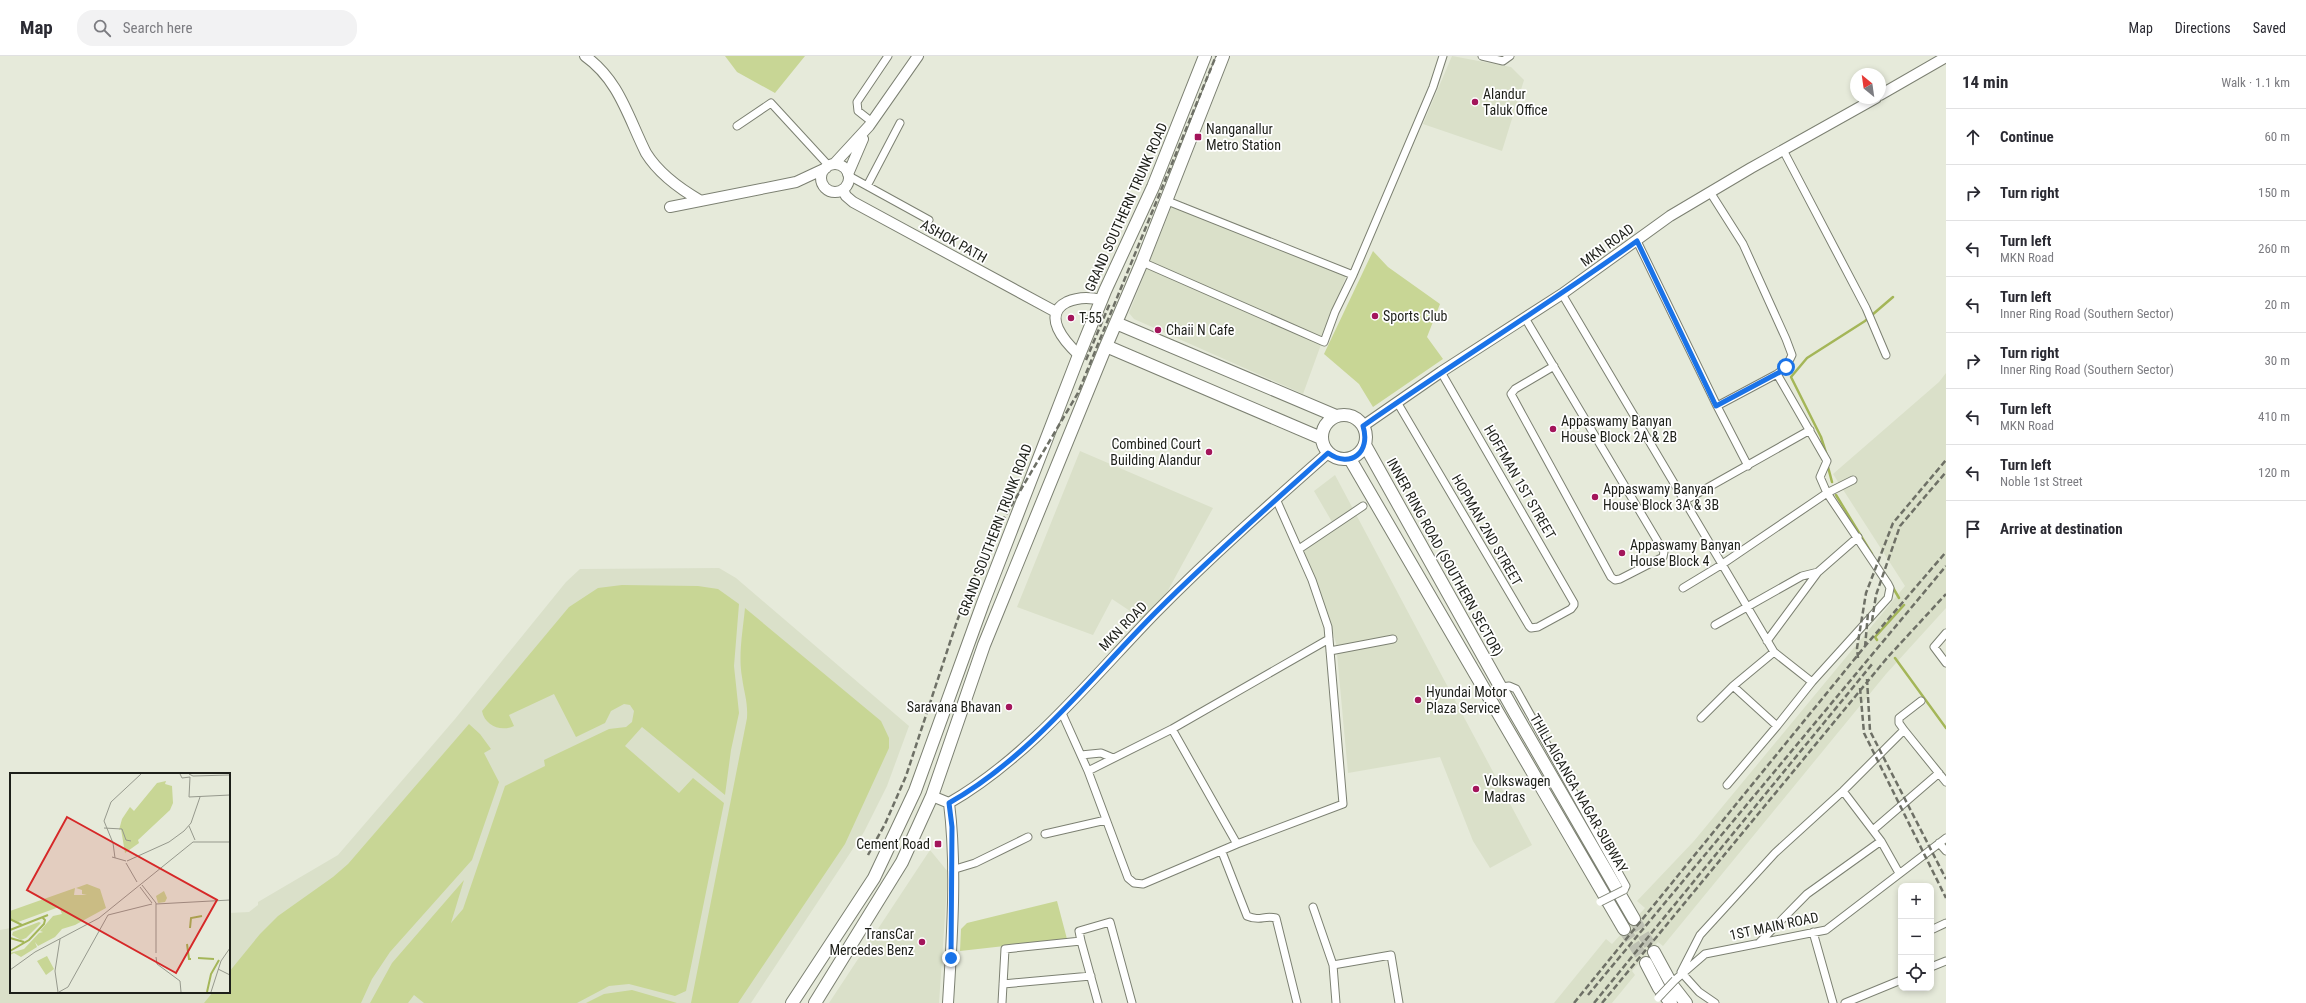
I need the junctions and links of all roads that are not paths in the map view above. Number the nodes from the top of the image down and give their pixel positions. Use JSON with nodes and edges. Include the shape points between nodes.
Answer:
{"nodes":[{"id":1,"x":585,"y":56,"type":"edge"},
{"id":2,"x":888,"y":56,"type":"edge"},
{"id":3,"x":918,"y":56,"type":"edge"},
{"id":4,"x":1204,"y":56,"type":"edge"},
{"id":5,"x":1223,"y":56,"type":"edge"},
{"id":6,"x":1444,"y":56,"type":"edge"},
{"id":7,"x":1482,"y":56,"type":"edge"},
{"id":8,"x":1510,"y":56,"type":"edge"},
{"id":9,"x":1942,"y":57,"type":"edge"},
{"id":10,"x":1886,"y":92,"type":"edge"},
{"id":11,"x":1865,"y":104,"type":"edge"},
{"id":12,"x":900,"y":123,"type":"dead end"},
{"id":13,"x":870,"y":124,"type":"junction"},
{"id":14,"x":737,"y":126,"type":"dead end"},
{"id":15,"x":1783,"y":150,"type":"junction"},
{"id":16,"x":830,"y":166,"type":"junction"},
{"id":17,"x":849,"y":175,"type":"junction"},
{"id":18,"x":796,"y":182,"type":"junction"},
{"id":19,"x":824,"y":186,"type":"junction"},
{"id":20,"x":867,"y":186,"type":"junction"},
{"id":21,"x":842,"y":190,"type":"junction"},
{"id":22,"x":1710,"y":192,"type":"junction"},
{"id":23,"x":1165,"y":200,"type":"junction"},
{"id":24,"x":701,"y":201,"type":"junction"},
{"id":25,"x":670,"y":207,"type":"dead end"},
{"id":26,"x":929,"y":220,"type":"dead end"},
{"id":27,"x":1637,"y":241,"type":"junction"},
{"id":28,"x":1142,"y":262,"type":"junction"},
{"id":29,"x":1354,"y":276,"type":"junction"},
{"id":30,"x":1562,"y":294,"type":"junction"},
{"id":31,"x":1101,"y":300,"type":"junction"},
{"id":32,"x":1056,"y":312,"type":"junction"},
{"id":33,"x":1525,"y":318,"type":"junction"},
{"id":34,"x":1116,"y":323,"type":"junction"},
{"id":35,"x":1106,"y":346,"type":"junction"},
{"id":36,"x":1078,"y":355,"type":"junction"},
{"id":37,"x":1886,"y":355,"type":"dead end"},
{"id":38,"x":1554,"y":366,"type":"junction"},
{"id":39,"x":1441,"y":372,"type":"junction"},
{"id":40,"x":1777,"y":374,"type":"junction"},
{"id":41,"x":1397,"y":402,"type":"junction"},
{"id":42,"x":1716,"y":406,"type":"junction"},
{"id":43,"x":1336,"y":416,"type":"junction"},
{"id":44,"x":1363,"y":426,"type":"junction"},
{"id":45,"x":1810,"y":430,"type":"junction"},
{"id":46,"x":1321,"y":438,"type":"junction"},
{"id":47,"x":1365,"y":446,"type":"junction"},
{"id":48,"x":1328,"y":453,"type":"junction"},
{"id":49,"x":1350,"y":459,"type":"junction"},
{"id":50,"x":1748,"y":466,"type":"junction"},
{"id":51,"x":1853,"y":480,"type":"dead end"},
{"id":52,"x":1827,"y":493,"type":"junction"},
{"id":53,"x":1276,"y":499,"type":"junction"},
{"id":54,"x":1684,"y":501,"type":"junction"},
{"id":55,"x":1363,"y":506,"type":"dead end"},
{"id":56,"x":1858,"y":537,"type":"junction"},
{"id":57,"x":1299,"y":549,"type":"junction"},
{"id":58,"x":1721,"y":565,"type":"junction"},
{"id":59,"x":1818,"y":572,"type":"junction"},
{"id":60,"x":1683,"y":588,"type":"dead end"},
{"id":61,"x":1574,"y":605,"type":"joint"},
{"id":62,"x":1747,"y":609,"type":"junction"},
{"id":63,"x":1716,"y":625,"type":"dead end"},
{"id":64,"x":1946,"y":633,"type":"edge"},
{"id":65,"x":1330,"y":639,"type":"junction"},
{"id":66,"x":1393,"y":639,"type":"dead end"},
{"id":67,"x":1767,"y":641,"type":"junction"},
{"id":68,"x":1330,"y":651,"type":"junction"},
{"id":69,"x":1774,"y":652,"type":"junction"},
{"id":70,"x":1946,"y":663,"type":"edge"},
{"id":71,"x":1812,"y":682,"type":"junction"},
{"id":72,"x":1500,"y":685,"type":"junction"},
{"id":73,"x":1733,"y":686,"type":"junction"},
{"id":74,"x":1484,"y":691,"type":"junction"},
{"id":75,"x":1921,"y":700,"type":"dead end"},
{"id":76,"x":1061,"y":711,"type":"junction"},
{"id":77,"x":1701,"y":718,"type":"dead end"},
{"id":78,"x":1778,"y":726,"type":"junction"},
{"id":79,"x":1172,"y":729,"type":"junction"},
{"id":80,"x":1904,"y":730,"type":"junction"},
{"id":81,"x":1080,"y":755,"type":"junction"},
{"id":82,"x":1113,"y":758,"type":"junction"},
{"id":83,"x":1088,"y":771,"type":"junction"},
{"id":84,"x":1939,"y":773,"type":"junction"},
{"id":85,"x":1946,"y":782,"type":"edge"},
{"id":86,"x":1727,"y":785,"type":"dead end"},
{"id":87,"x":915,"y":791,"type":"junction"},
{"id":88,"x":1843,"y":791,"type":"junction"},
{"id":89,"x":932,"y":796,"type":"junction"},
{"id":90,"x":949,"y":803,"type":"junction"},
{"id":91,"x":1106,"y":820,"type":"junction"},
{"id":92,"x":1873,"y":830,"type":"junction"},
{"id":93,"x":1044,"y":834,"type":"dead end"},
{"id":94,"x":1028,"y":837,"type":"dead end"},
{"id":95,"x":1946,"y":838,"type":"edge"},
{"id":96,"x":1881,"y":841,"type":"junction"},
{"id":97,"x":1939,"y":843,"type":"junction"},
{"id":98,"x":1238,"y":844,"type":"junction"},
{"id":99,"x":1222,"y":852,"type":"junction"},
{"id":100,"x":1946,"y":852,"type":"edge"},
{"id":101,"x":952,"y":870,"type":"junction"},
{"id":102,"x":1899,"y":873,"type":"junction"},
{"id":103,"x":874,"y":878,"type":"junction"},
{"id":104,"x":890,"y":884,"type":"junction"},
{"id":105,"x":1599,"y":903,"type":"dead end"},
{"id":106,"x":1313,"y":907,"type":"dead end"},
{"id":107,"x":1634,"y":919,"type":"tunnel mouth"},
{"id":108,"x":1946,"y":923,"type":"edge"},
{"id":109,"x":1624,"y":929,"type":"tunnel mouth"},
{"id":110,"x":1934,"y":929,"type":"edge"},
{"id":111,"x":1813,"y":932,"type":"junction"},
{"id":112,"x":1082,"y":941,"type":"junction"},
{"id":113,"x":1758,"y":943,"type":"junction"},
{"id":114,"x":1654,"y":952,"type":"tunnel mouth"},
{"id":115,"x":1946,"y":961,"type":"edge"},
{"id":116,"x":1646,"y":963,"type":"tunnel mouth"},
{"id":117,"x":1333,"y":964,"type":"junction"},
{"id":118,"x":1934,"y":966,"type":"edge"},
{"id":119,"x":1681,"y":972,"type":"junction"},
{"id":120,"x":1091,"y":976,"type":"junction"},
{"id":121,"x":1898,"y":981,"type":"edge"},
{"id":122,"x":1003,"y":984,"type":"junction"},
{"id":123,"x":1656,"y":1001,"type":"edge"},
{"id":124,"x":792,"y":1003,"type":"edge"},
{"id":125,"x":815,"y":1003,"type":"edge"},
{"id":126,"x":948,"y":1003,"type":"edge"},
{"id":127,"x":1002,"y":1003,"type":"edge"},
{"id":128,"x":1098,"y":1003,"type":"edge"},
{"id":129,"x":1132,"y":1003,"type":"edge"},
{"id":130,"x":1296,"y":1003,"type":"edge"},
{"id":131,"x":1336,"y":1003,"type":"edge"},
{"id":132,"x":1399,"y":1003,"type":"edge"},
{"id":133,"x":1671,"y":1003,"type":"edge"},
{"id":134,"x":1686,"y":1003,"type":"edge"},
{"id":135,"x":1715,"y":1003,"type":"edge"},
{"id":136,"x":1833,"y":1003,"type":"edge"},
{"id":137,"x":1844,"y":1003,"type":"edge"}],
"edges":[{"from":1,"to":24,"type":"street","via":[[613,83],[652,163],[682,190]]},
{"from":2,"to":13,"type":"street","via":[[857,102],[858,111]]},
{"from":3,"to":13,"type":"street"},
{"from":4,"to":31,"type":"main road","name":"GRAND SOUTHERN TRUNK ROAD","via":[[1153,187]]},
{"from":5,"to":23,"type":"main road"},
{"from":6,"to":29,"type":"street"},
{"from":7,"to":8,"type":"street","via":[[1503,61]]},
{"from":9,"to":10,"type":"street"},
{"from":11,"to":15,"type":"street","name":"MKN ROAD"},
{"from":12,"to":20,"type":"street"},
{"from":13,"to":16,"type":"street"},
{"from":13,"to":17,"type":"street"},
{"from":14,"to":16,"type":"street","via":[[771,104]]},
{"from":15,"to":22,"type":"street","name":"MKN ROAD"},
{"from":15,"to":37,"type":"street","via":[[1866,308]]},
{"from":16,"to":17,"type":"street","via":[[845,168]]},
{"from":16,"to":18,"type":"street"},
{"from":16,"to":19,"type":"street","via":[[821,178]]},
{"from":17,"to":20,"type":"street"},
{"from":17,"to":21,"type":"street","via":[[847,186]]},
{"from":18,"to":19,"type":"street","via":[[813,182]]},
{"from":18,"to":24,"type":"street"},
{"from":19,"to":21,"type":"street","via":[[831,191]]},
{"from":20,"to":26,"type":"street"},
{"from":21,"to":32,"type":"street","name":"ASHOK PATH","via":[[851,201]]},
{"from":22,"to":27,"type":"street","name":"MKN ROAD","via":[[1670,216]]},
{"from":22,"to":40,"type":"street","via":[[1743,244],[1792,354],[1786,367]]},
{"from":23,"to":28,"type":"main road"},
{"from":23,"to":29,"type":"street"},
{"from":24,"to":25,"type":"street"},
{"from":27,"to":30,"type":"street","name":"MKN ROAD"},
{"from":27,"to":42,"type":"street"},
{"from":28,"to":29,"type":"street","via":[[1324,342],[1335,312]]},
{"from":28,"to":34,"type":"main road"},
{"from":30,"to":33,"type":"street","name":"MKN ROAD"},
{"from":30,"to":54,"type":"street"},
{"from":31,"to":32,"type":"street","via":[[1071,300],[1060,306]]},
{"from":31,"to":36,"type":"main road","name":"GRAND SOUTHERN TRUNK ROAD"},
{"from":32,"to":36,"type":"street","via":[[1055,320],[1060,333]]},
{"from":33,"to":38,"type":"street"},
{"from":33,"to":39,"type":"street","name":"MKN ROAD"},
{"from":34,"to":35,"type":"main road"},
{"from":34,"to":43,"type":"main road"},
{"from":35,"to":46,"type":"main road"},
{"from":35,"to":89,"type":"main road","via":[[984,645]]},
{"from":36,"to":87,"type":"main road","name":"GRAND SOUTHERN TRUNK ROAD","via":[[983,603]]},
{"from":38,"to":38,"type":"street","via":[[1664,552],[1663,557],[1620,579],[1615,580],[1611,576],[1511,394],[1515,389]]},
{"from":39,"to":41,"type":"street","name":"MKN ROAD"},
{"from":39,"to":61,"type":"street","name":"HOFFMAN 1ST STREET"},
{"from":40,"to":42,"type":"street"},
{"from":40,"to":45,"type":"street"},
{"from":41,"to":44,"type":"street","name":"MKN ROAD"},
{"from":41,"to":61,"type":"street","name":"HOPMAN 2ND STREET","via":[[1529,626],[1538,627]]},
{"from":42,"to":50,"type":"street"},
{"from":43,"to":44,"type":"main road","via":[[1353,417]]},
{"from":43,"to":46,"type":"main road","via":[[1326,425]]},
{"from":44,"to":47,"type":"main road","name":"INNER RING ROAD (SOUTHERN SECTOR)"},
{"from":45,"to":50,"type":"street"},
{"from":45,"to":52,"type":"street","via":[[1827,461],[1820,477]]},
{"from":46,"to":48,"type":"main road"},
{"from":47,"to":49,"type":"main road","via":[[1359,454]]},
{"from":47,"to":72,"type":"main road","name":"INNER RING ROAD (SOUTHERN SECTOR)"},
{"from":48,"to":49,"type":"main road","via":[[1341,460]]},
{"from":48,"to":53,"type":"street","name":"MKN ROAD"},
{"from":49,"to":74,"type":"main road"},
{"from":50,"to":54,"type":"street"},
{"from":51,"to":52,"type":"street"},
{"from":52,"to":56,"type":"street"},
{"from":52,"to":58,"type":"street"},
{"from":53,"to":57,"type":"street"},
{"from":53,"to":76,"type":"street","name":"MKN ROAD","via":[[1157,612]]},
{"from":54,"to":58,"type":"street"},
{"from":55,"to":57,"type":"street"},
{"from":56,"to":59,"type":"street"},
{"from":56,"to":71,"type":"street","via":[[1888,584],[1890,593]]},
{"from":57,"to":65,"type":"street","via":[[1325,616]]},
{"from":58,"to":60,"type":"street"},
{"from":58,"to":62,"type":"street"},
{"from":59,"to":62,"type":"street","via":[[1802,576]]},
{"from":59,"to":67,"type":"street"},
{"from":62,"to":63,"type":"street"},
{"from":62,"to":67,"type":"street"},
{"from":64,"to":70,"type":"street","via":[[1934,647]]},
{"from":65,"to":68,"type":"street"},
{"from":65,"to":79,"type":"street"},
{"from":66,"to":68,"type":"street"},
{"from":67,"to":69,"type":"street"},
{"from":68,"to":98,"type":"street","via":[[1343,804]]},
{"from":69,"to":71,"type":"street"},
{"from":69,"to":73,"type":"street"},
{"from":71,"to":78,"type":"street"},
{"from":72,"to":74,"type":"main road"},
{"from":72,"to":105,"type":"street","bridge":true,"via":[[1516,689],[1626,886],[1624,890]]},
{"from":72,"to":107,"type":"main road","name":"THILLAIGANGA NAGAR SUBWAY"},
{"from":73,"to":77,"type":"street"},
{"from":73,"to":78,"type":"street"},
{"from":74,"to":109,"type":"main road","name":"THILLAIGANGA NAGAR SUBWAY"},
{"from":75,"to":80,"type":"street","via":[[1899,718]]},
{"from":76,"to":81,"type":"street"},
{"from":76,"to":90,"type":"street","name":"MKN ROAD","via":[[997,771]]},
{"from":78,"to":86,"type":"street"},
{"from":79,"to":82,"type":"street"},
{"from":79,"to":98,"type":"street"},
{"from":80,"to":84,"type":"street"},
{"from":80,"to":88,"type":"street"},
{"from":81,"to":82,"type":"street","via":[[1101,753]]},
{"from":81,"to":83,"type":"street"},
{"from":82,"to":83,"type":"street"},
{"from":83,"to":91,"type":"street"},
{"from":84,"to":85,"type":"street"},
{"from":84,"to":92,"type":"street"},
{"from":87,"to":89,"type":"main road"},
{"from":87,"to":103,"type":"main road","name":"GRAND SOUTHERN TRUNK ROAD"},
{"from":88,"to":92,"type":"street"},
{"from":88,"to":119,"type":"street","via":[[1775,853],[1700,935]]},
{"from":89,"to":90,"type":"street"},
{"from":89,"to":104,"type":"main road"},
{"from":90,"to":101,"type":"street"},
{"from":91,"to":93,"type":"street"},
{"from":91,"to":99,"type":"street","via":[[1128,878],[1134,883],[1143,884]]},
{"from":92,"to":96,"type":"street"},
{"from":94,"to":101,"type":"street","via":[[975,864]]},
{"from":95,"to":97,"type":"street","name":"1ST MAIN ROAD"},
{"from":96,"to":102,"type":"street"},
{"from":96,"to":113,"type":"street","via":[[1807,894]]},
{"from":97,"to":100,"type":"street"},
{"from":97,"to":102,"type":"street","name":"1ST MAIN ROAD"},
{"from":98,"to":99,"type":"street"},
{"from":99,"to":130,"type":"street","via":[[1247,916],[1256,920],[1269,916],[1276,918]]},
{"from":101,"to":126,"type":"street"},
{"from":102,"to":111,"type":"street","name":"1ST MAIN ROAD","via":[[1826,930]]},
{"from":103,"to":104,"type":"main road"},
{"from":103,"to":124,"type":"main road","name":"GRAND SOUTHERN TRUNK ROAD"},
{"from":104,"to":125,"type":"main road"},
{"from":106,"to":117,"type":"street"},
{"from":108,"to":110,"type":"street"},
{"from":111,"to":113,"type":"street","name":"1ST MAIN ROAD"},
{"from":111,"to":136,"type":"street"},
{"from":112,"to":120,"type":"street"},
{"from":112,"to":122,"type":"street","via":[[1005,949]]},
{"from":112,"to":129,"type":"street","via":[[1079,931],[1110,922]]},
{"from":113,"to":119,"type":"street","name":"1ST MAIN ROAD","via":[[1705,954]]},
{"from":114,"to":134,"type":"main road"},
{"from":115,"to":118,"type":"street"},
{"from":116,"to":133,"type":"main road","via":[[1659,988]]},
{"from":117,"to":131,"type":"street"},
{"from":117,"to":132,"type":"street","via":[[1391,955]]},
{"from":119,"to":123,"type":"street","name":"1ST MAIN ROAD","bridge":true},
{"from":119,"to":135,"type":"street","via":[[1699,992]]},
{"from":120,"to":122,"type":"street"},
{"from":120,"to":128,"type":"street"},
{"from":121,"to":137,"type":"street"},
{"from":122,"to":127,"type":"street"}]}
